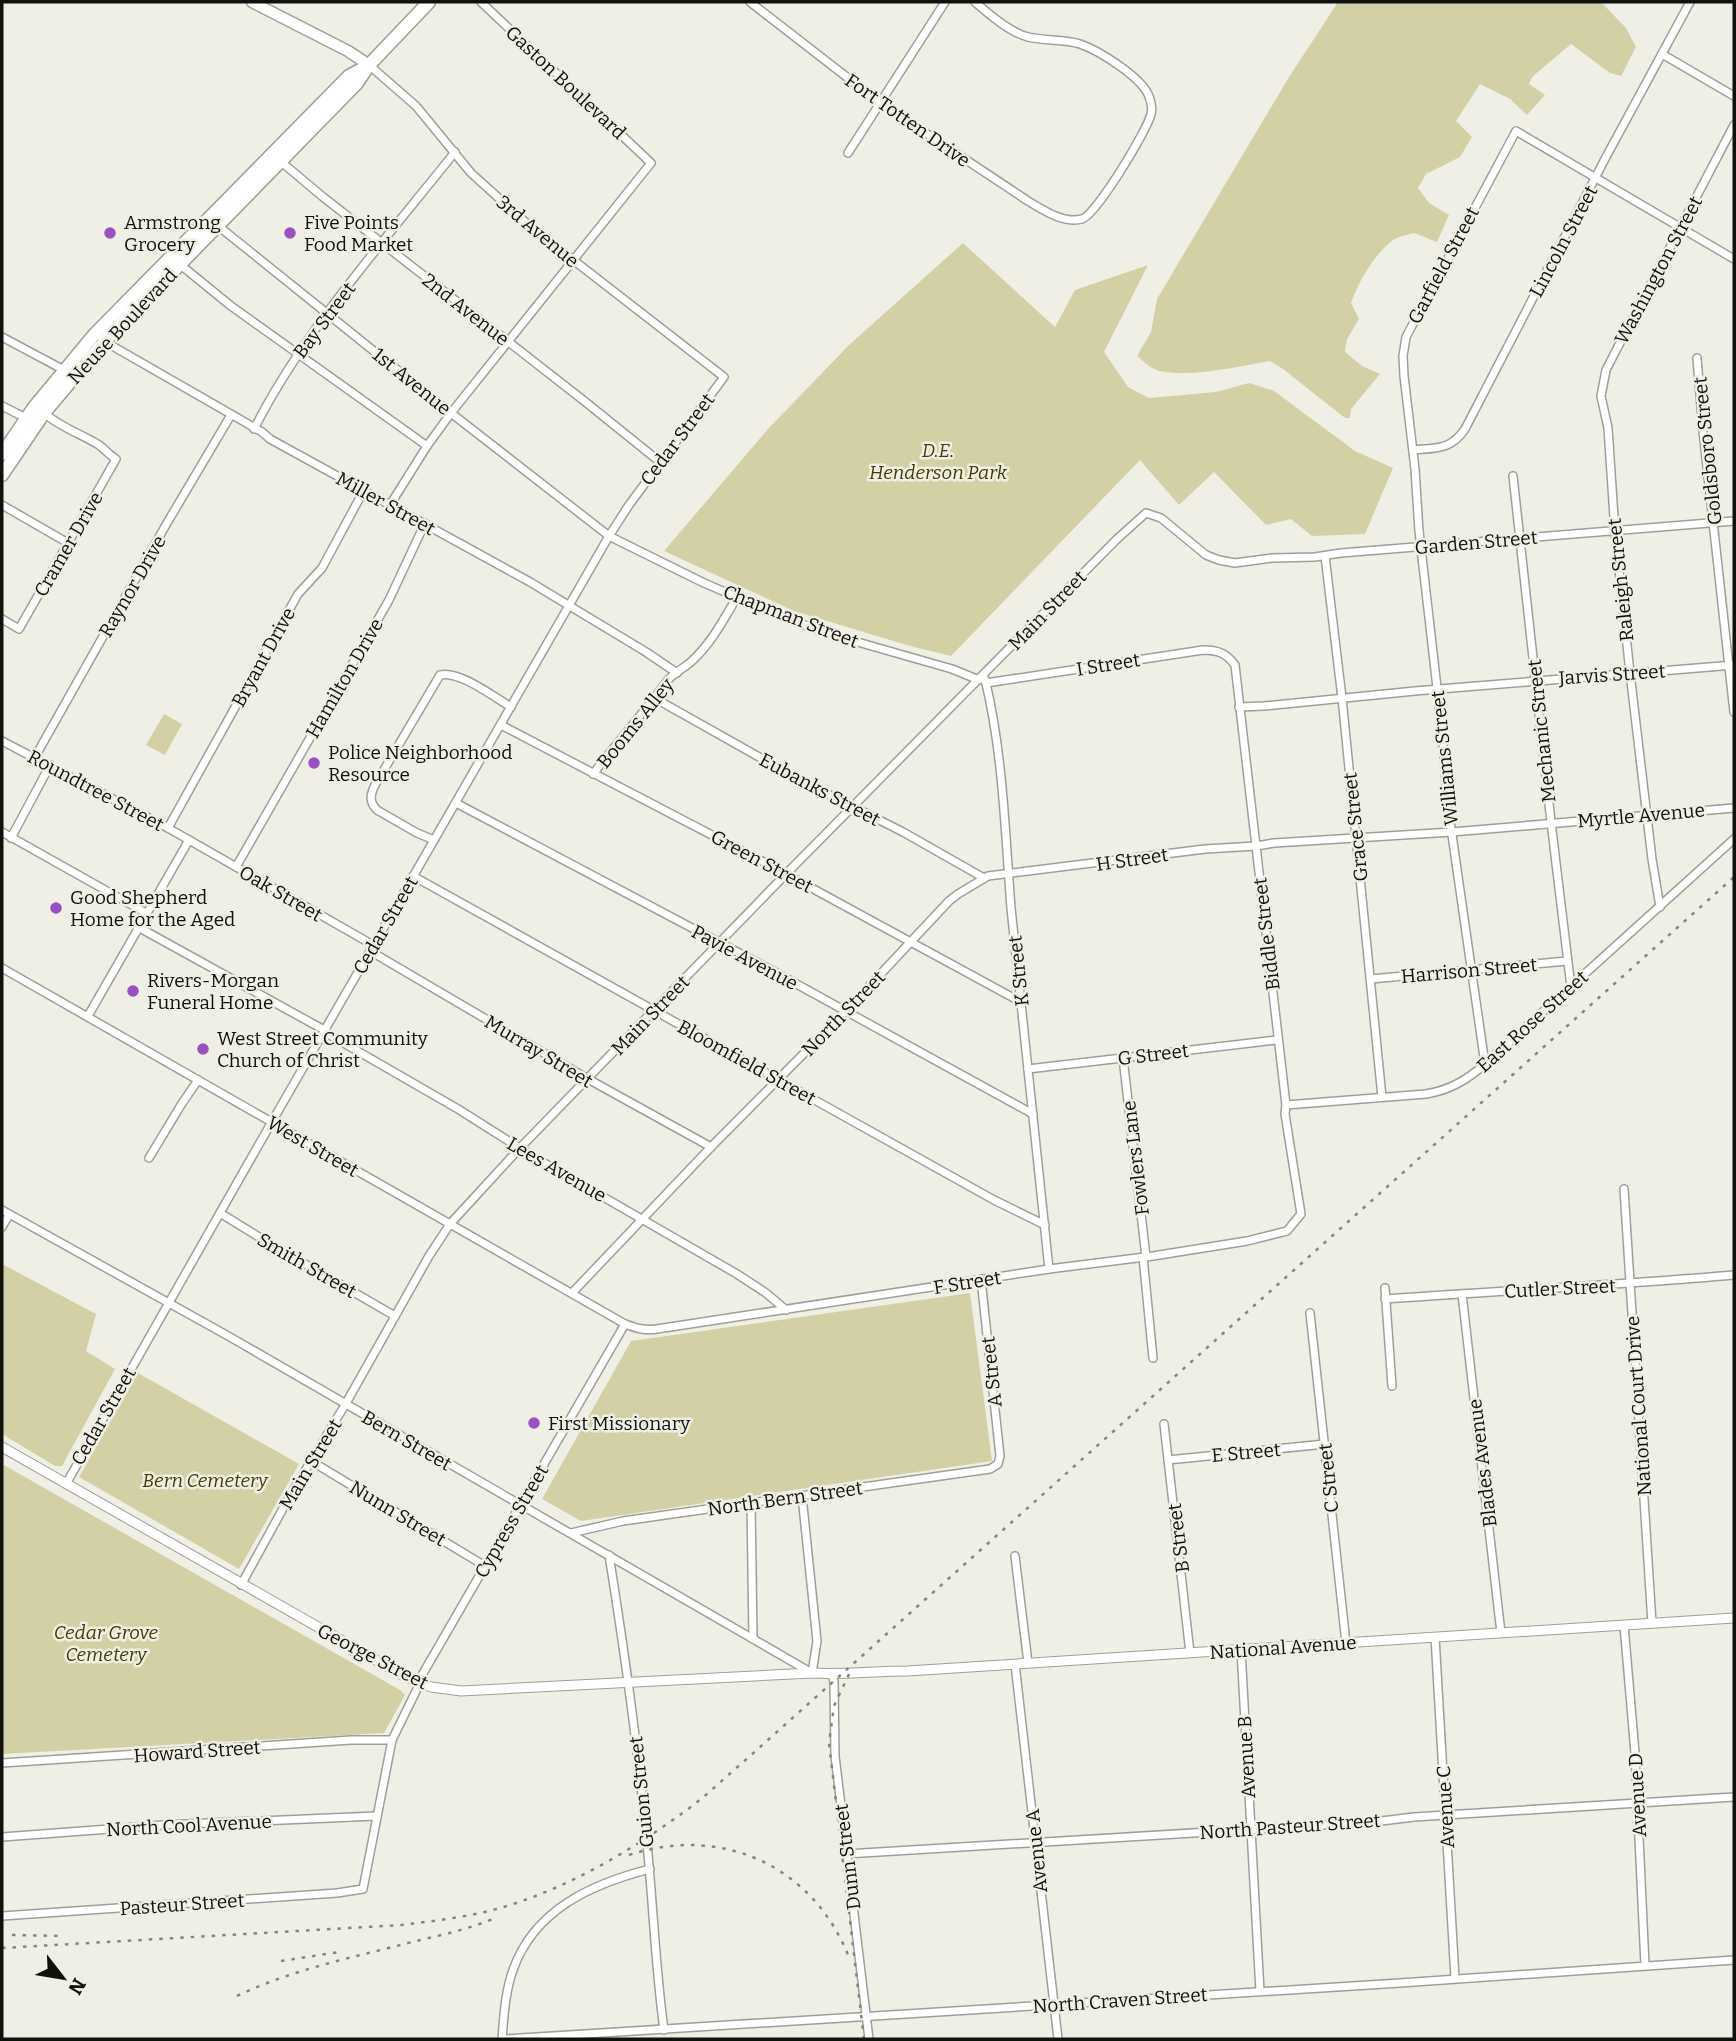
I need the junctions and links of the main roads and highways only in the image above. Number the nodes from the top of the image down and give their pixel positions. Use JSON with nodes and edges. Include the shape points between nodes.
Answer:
{"nodes":[{"id":1,"x":252,"y":2,"type":"edge"},
{"id":2,"x":429,"y":2,"type":"edge"},
{"id":3,"x":369,"y":65,"type":"junction"},
{"id":4,"x":277,"y":158,"type":"junction"},
{"id":5,"x":175,"y":260,"type":"junction"},
{"id":6,"x":99,"y":339,"type":"junction"},
{"id":7,"x":2,"y":454,"type":"edge"},
{"id":8,"x":2,"y":475,"type":"edge"}],
"edges":[{"from":1,"to":3,"type":"main road"},
{"from":2,"to":3,"type":"main road","name":"Neuse Boulevard"},
{"from":3,"to":4,"type":"main road","name":"Neuse Boulevard","via":[[357,83]]},
{"from":4,"to":5,"type":"main road","name":"Neuse Boulevard"},
{"from":4,"to":5,"type":"main road","name":"Neuse Boulevard","via":[[217,225]]},
{"from":5,"to":6,"type":"main road","name":"Neuse Boulevard"},
{"from":6,"to":7,"type":"main road","name":"Neuse Boulevard","via":[[64,370]]},
{"from":6,"to":8,"type":"main road","name":"Neuse Boulevard"}]}
